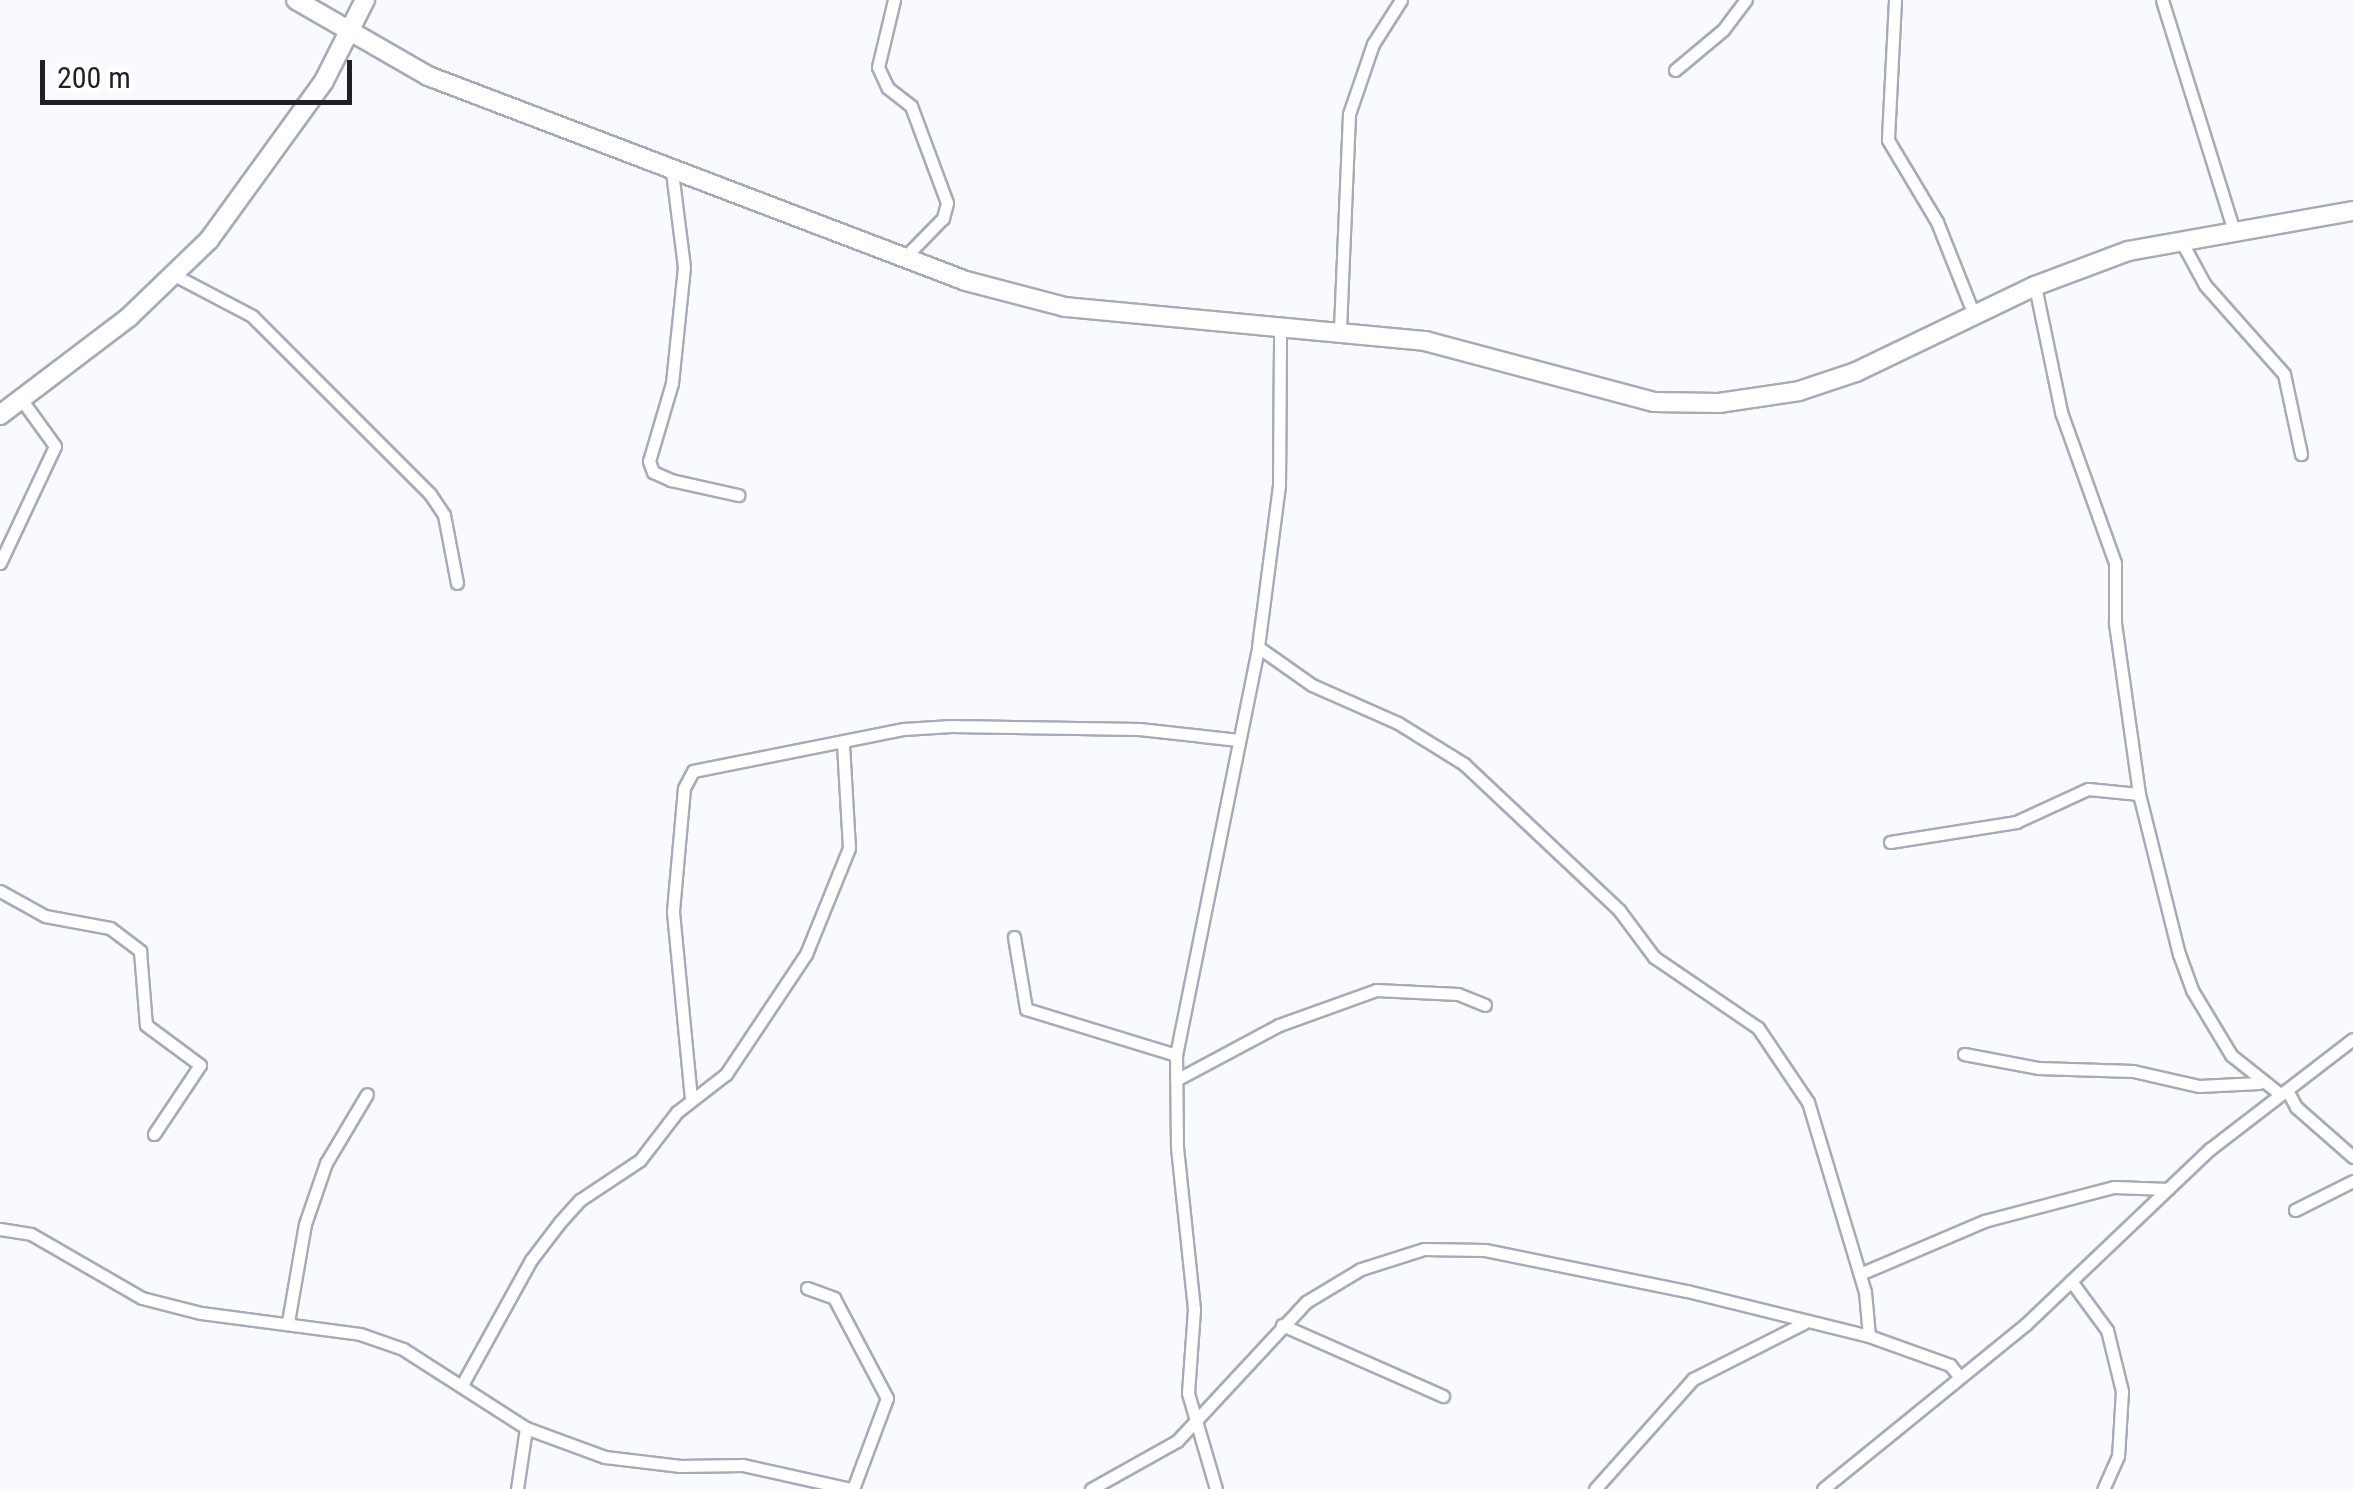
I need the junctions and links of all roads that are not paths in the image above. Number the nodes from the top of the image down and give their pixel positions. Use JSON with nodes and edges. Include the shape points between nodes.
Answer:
{"nodes":[{"id":1,"x":296,"y":0,"type":"edge"},
{"id":2,"x":364,"y":0,"type":"edge"},
{"id":3,"x":894,"y":0,"type":"edge"},
{"id":4,"x":1401,"y":0,"type":"edge"},
{"id":5,"x":1746,"y":0,"type":"edge"},
{"id":6,"x":1895,"y":0,"type":"edge"},
{"id":7,"x":2162,"y":0,"type":"edge"},
{"id":8,"x":350,"y":32,"type":"junction"},
{"id":9,"x":1676,"y":70,"type":"dead end"},
{"id":10,"x":672,"y":172,"type":"junction"},
{"id":11,"x":2353,"y":211,"type":"edge"},
{"id":12,"x":2234,"y":231,"type":"junction"},
{"id":13,"x":2180,"y":239,"type":"junction"},
{"id":14,"x":904,"y":258,"type":"junction"},
{"id":15,"x":174,"y":275,"type":"junction"},
{"id":16,"x":2036,"y":286,"type":"junction"},
{"id":17,"x":1974,"y":315,"type":"junction"},
{"id":18,"x":1280,"y":325,"type":"junction"},
{"id":19,"x":1340,"y":329,"type":"junction"},
{"id":20,"x":22,"y":399,"type":"junction"},
{"id":21,"x":0,"y":415,"type":"edge"},
{"id":22,"x":2302,"y":454,"type":"dead end"},
{"id":23,"x":738,"y":495,"type":"dead end"},
{"id":24,"x":0,"y":564,"type":"edge"},
{"id":25,"x":458,"y":583,"type":"dead end"},
{"id":26,"x":1258,"y":647,"type":"junction"},
{"id":27,"x":1238,"y":740,"type":"junction"},
{"id":28,"x":843,"y":745,"type":"junction"},
{"id":29,"x":2139,"y":794,"type":"junction"},
{"id":30,"x":1890,"y":842,"type":"dead end"},
{"id":31,"x":0,"y":891,"type":"edge"},
{"id":32,"x":1014,"y":937,"type":"dead end"},
{"id":33,"x":1486,"y":1005,"type":"dead end"},
{"id":34,"x":2353,"y":1039,"type":"edge"},
{"id":35,"x":1964,"y":1054,"type":"dead end"},
{"id":36,"x":1176,"y":1055,"type":"junction"},
{"id":37,"x":1176,"y":1080,"type":"junction"},
{"id":38,"x":2259,"y":1083,"type":"junction"},
{"id":39,"x":2283,"y":1092,"type":"junction"},
{"id":40,"x":366,"y":1094,"type":"dead end"},
{"id":41,"x":692,"y":1099,"type":"junction"},
{"id":42,"x":154,"y":1134,"type":"dead end"},
{"id":43,"x":2353,"y":1156,"type":"edge"},
{"id":44,"x":2353,"y":1181,"type":"edge"},
{"id":45,"x":2168,"y":1189,"type":"junction"},
{"id":46,"x":2295,"y":1210,"type":"dead end"},
{"id":47,"x":0,"y":1229,"type":"edge"},
{"id":48,"x":1860,"y":1274,"type":"junction"},
{"id":49,"x":2071,"y":1281,"type":"junction"},
{"id":50,"x":807,"y":1288,"type":"dead end"},
{"id":51,"x":288,"y":1322,"type":"junction"},
{"id":52,"x":1804,"y":1323,"type":"junction"},
{"id":53,"x":1282,"y":1326,"type":"junction"},
{"id":54,"x":1869,"y":1336,"type":"junction"},
{"id":55,"x":1958,"y":1375,"type":"junction"},
{"id":56,"x":464,"y":1383,"type":"junction"},
{"id":57,"x":1443,"y":1396,"type":"dead end"},
{"id":58,"x":1194,"y":1424,"type":"junction"},
{"id":59,"x":526,"y":1428,"type":"junction"},
{"id":60,"x":517,"y":1489,"type":"edge"},
{"id":61,"x":852,"y":1489,"type":"edge"},
{"id":62,"x":1091,"y":1489,"type":"edge"},
{"id":63,"x":1216,"y":1489,"type":"edge"},
{"id":64,"x":1594,"y":1489,"type":"edge"},
{"id":65,"x":1823,"y":1489,"type":"edge"},
{"id":66,"x":2103,"y":1489,"type":"edge"}],
"edges":[{"from":1,"to":8,"type":"street"},
{"from":2,"to":8,"type":"street"},
{"from":3,"to":14,"type":"street","via":[[878,67],[888,88],[911,106],[947,203],[943,218]]},
{"from":4,"to":19,"type":"street","via":[[1373,44],[1349,114]]},
{"from":5,"to":9,"type":"street"},
{"from":6,"to":17,"type":"street","via":[[1888,140],[1937,222]]},
{"from":7,"to":12,"type":"street"},
{"from":8,"to":10,"type":"street","via":[[428,76]]},
{"from":8,"to":15,"type":"street","via":[[248,194]]},
{"from":10,"to":14,"type":"street"},
{"from":10,"to":23,"type":"street","via":[[684,267],[672,383],[649,461],[652,472],[671,480]]},
{"from":11,"to":12,"type":"street"},
{"from":12,"to":13,"type":"street"},
{"from":13,"to":16,"type":"street"},
{"from":13,"to":22,"type":"street","via":[[2205,285],[2284,374]]},
{"from":14,"to":18,"type":"street","via":[[1065,308]]},
{"from":15,"to":20,"type":"street"},
{"from":15,"to":25,"type":"street","via":[[252,316],[430,494],[444,515]]},
{"from":16,"to":17,"type":"street"},
{"from":16,"to":29,"type":"street","via":[[2061,412],[2115,564],[2114,624]]},
{"from":17,"to":19,"type":"street","via":[[1856,372],[1718,404],[1654,402],[1425,341]]},
{"from":18,"to":19,"type":"street"},
{"from":18,"to":26,"type":"street","via":[[1279,486]]},
{"from":20,"to":21,"type":"street"},
{"from":20,"to":24,"type":"street","via":[[55,446]]},
{"from":26,"to":27,"type":"street"},
{"from":26,"to":48,"type":"street","via":[[1312,685],[1398,723],[1464,764],[1619,910],[1654,957],[1758,1028],[1808,1102]]},
{"from":27,"to":28,"type":"street","via":[[1005,724],[904,729]]},
{"from":27,"to":36,"type":"street"},
{"from":28,"to":41,"type":"street","via":[[849,848],[815,934],[738,1059]]},
{"from":28,"to":41,"type":"street","via":[[700,770],[686,780],[673,910]]},
{"from":29,"to":30,"type":"street","via":[[2088,789],[2016,822]]},
{"from":29,"to":38,"type":"street","via":[[2192,990],[2231,1056]]},
{"from":31,"to":42,"type":"street","via":[[45,916],[110,928],[140,951],[146,1025],[200,1065]]},
{"from":32,"to":36,"type":"street","via":[[1026,1008]]},
{"from":33,"to":37,"type":"street","via":[[1458,994],[1376,990],[1267,1030]]},
{"from":34,"to":39,"type":"street"},
{"from":35,"to":38,"type":"street","via":[[2038,1068],[2133,1071],[2199,1086]]},
{"from":36,"to":37,"type":"street"},
{"from":37,"to":58,"type":"street","via":[[1194,1309],[1188,1393]]},
{"from":38,"to":39,"type":"street"},
{"from":39,"to":43,"type":"street"},
{"from":39,"to":45,"type":"street"},
{"from":40,"to":51,"type":"street","via":[[326,1163],[305,1224]]},
{"from":41,"to":56,"type":"street","via":[[640,1160],[580,1200],[560,1222],[531,1260]]},
{"from":44,"to":46,"type":"street"},
{"from":45,"to":48,"type":"street","via":[[2114,1188],[1984,1221]]},
{"from":45,"to":49,"type":"street"},
{"from":47,"to":51,"type":"street","via":[[31,1234],[142,1298],[201,1313]]},
{"from":48,"to":54,"type":"street"},
{"from":49,"to":55,"type":"street"},
{"from":49,"to":66,"type":"street","via":[[2108,1330],[2120,1378],[2118,1456]]},
{"from":50,"to":61,"type":"street","via":[[834,1298],[887,1398]]},
{"from":51,"to":56,"type":"street","via":[[403,1349]]},
{"from":52,"to":53,"type":"street","via":[[1687,1291],[1453,1247],[1361,1269],[1306,1302]]},
{"from":52,"to":54,"type":"street"},
{"from":52,"to":64,"type":"street","via":[[1693,1379]]},
{"from":53,"to":57,"type":"street"},
{"from":53,"to":58,"type":"street"},
{"from":54,"to":55,"type":"street","via":[[1950,1365]]},
{"from":55,"to":65,"type":"street"},
{"from":56,"to":59,"type":"street"},
{"from":58,"to":62,"type":"street","via":[[1162,1454]]},
{"from":58,"to":63,"type":"street"},
{"from":59,"to":60,"type":"street"},
{"from":59,"to":61,"type":"street","via":[[605,1457],[743,1465]]}]}
